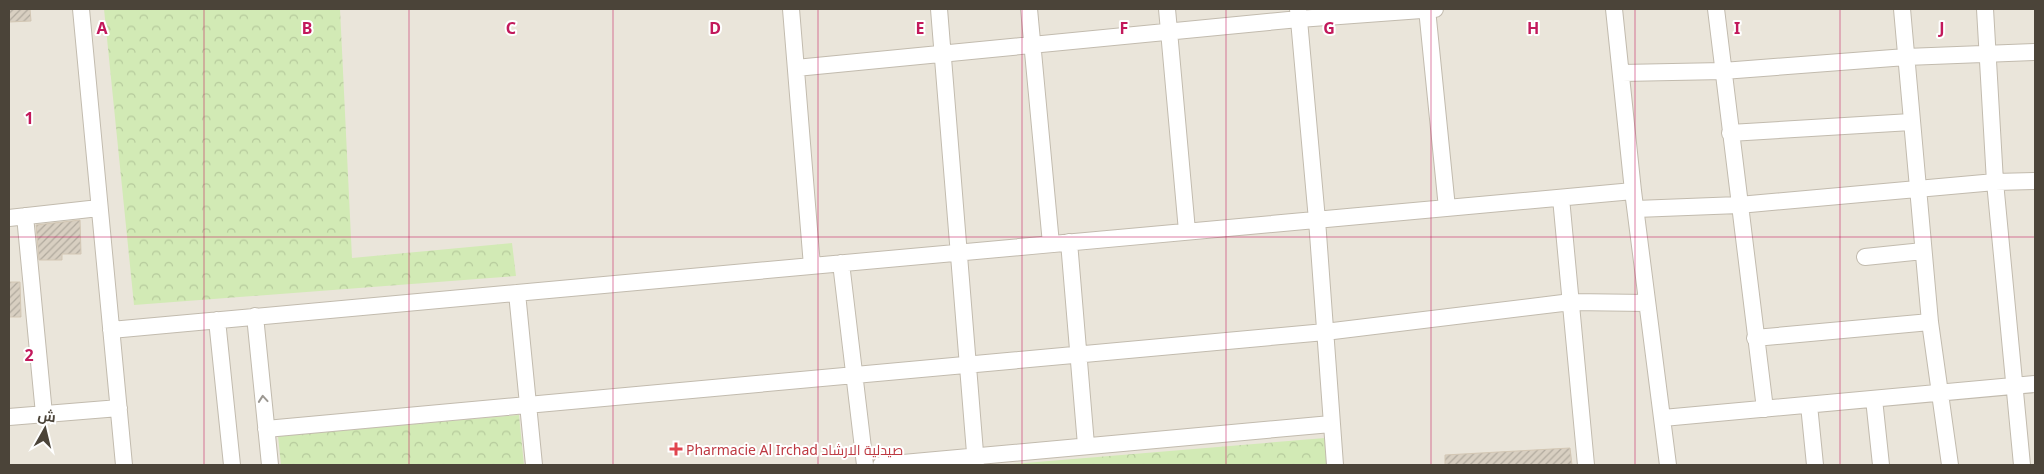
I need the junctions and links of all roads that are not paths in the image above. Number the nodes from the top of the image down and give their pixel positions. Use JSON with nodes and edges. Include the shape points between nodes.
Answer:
{"nodes":[{"id":1,"x":81,"y":9,"type":"edge"},
{"id":2,"x":791,"y":9,"type":"edge"},
{"id":3,"x":939,"y":9,"type":"edge"},
{"id":4,"x":1028,"y":9,"type":"edge"},
{"id":5,"x":1167,"y":9,"type":"edge"},
{"id":6,"x":1429,"y":9,"type":"edge"},
{"id":7,"x":1614,"y":9,"type":"edge"},
{"id":8,"x":1716,"y":9,"type":"edge"},
{"id":9,"x":1902,"y":9,"type":"edge"},
{"id":10,"x":1985,"y":9,"type":"edge"},
{"id":11,"x":1298,"y":14,"type":"edge"},
{"id":12,"x":1168,"y":31,"type":"junction"},
{"id":13,"x":1031,"y":45,"type":"junction"},
{"id":14,"x":2035,"y":52,"type":"edge"},
{"id":15,"x":942,"y":54,"type":"junction"},
{"id":16,"x":1987,"y":54,"type":"junction"},
{"id":17,"x":1906,"y":57,"type":"junction"},
{"id":18,"x":796,"y":68,"type":"junction"},
{"id":19,"x":1723,"y":71,"type":"junction"},
{"id":20,"x":1622,"y":73,"type":"junction"},
{"id":21,"x":1911,"y":122,"type":"junction"},
{"id":22,"x":1730,"y":133,"type":"junction"},
{"id":23,"x":2035,"y":181,"type":"edge"},
{"id":24,"x":1995,"y":182,"type":"junction"},
{"id":25,"x":1919,"y":190,"type":"junction"},
{"id":26,"x":1633,"y":191,"type":"junction"},
{"id":27,"x":1561,"y":198,"type":"junction"},
{"id":28,"x":1740,"y":205,"type":"junction"},
{"id":29,"x":99,"y":208,"type":"junction"},
{"id":30,"x":1446,"y":208,"type":"junction"},
{"id":31,"x":1636,"y":209,"type":"junction"},
{"id":32,"x":25,"y":216,"type":"junction"},
{"id":33,"x":9,"y":218,"type":"edge"},
{"id":34,"x":1317,"y":220,"type":"junction"},
{"id":35,"x":1187,"y":232,"type":"junction"},
{"id":36,"x":1069,"y":242,"type":"junction"},
{"id":37,"x":1050,"y":244,"type":"junction"},
{"id":38,"x":1923,"y":251,"type":"junction"},
{"id":39,"x":958,"y":253,"type":"junction"},
{"id":40,"x":1865,"y":257,"type":"dead end"},
{"id":41,"x":841,"y":263,"type":"junction"},
{"id":42,"x":812,"y":266,"type":"junction"},
{"id":43,"x":516,"y":293,"type":"junction"},
{"id":44,"x":1571,"y":302,"type":"junction"},
{"id":45,"x":1647,"y":303,"type":"junction"},
{"id":46,"x":256,"y":316,"type":"junction"},
{"id":47,"x":217,"y":320,"type":"junction"},
{"id":48,"x":1930,"y":322,"type":"junction"},
{"id":49,"x":111,"y":330,"type":"junction"},
{"id":50,"x":1325,"y":332,"type":"junction"},
{"id":51,"x":1755,"y":338,"type":"junction"},
{"id":52,"x":1078,"y":355,"type":"junction"},
{"id":53,"x":967,"y":365,"type":"junction"},
{"id":54,"x":855,"y":375,"type":"junction"},
{"id":55,"x":2035,"y":384,"type":"edge"},
{"id":56,"x":2013,"y":386,"type":"junction"},
{"id":57,"x":1940,"y":392,"type":"junction"},
{"id":58,"x":1874,"y":399,"type":"junction"},
{"id":59,"x":528,"y":405,"type":"junction"},
{"id":60,"x":1809,"y":405,"type":"junction"},
{"id":61,"x":119,"y":408,"type":"junction"},
{"id":62,"x":1764,"y":409,"type":"junction"},
{"id":63,"x":44,"y":414,"type":"junction"},
{"id":64,"x":9,"y":417,"type":"edge"},
{"id":65,"x":1663,"y":418,"type":"junction"},
{"id":66,"x":1332,"y":424,"type":"junction"},
{"id":67,"x":266,"y":429,"type":"junction"},
{"id":68,"x":1086,"y":445,"type":"junction"},
{"id":69,"x":975,"y":460,"type":"edge"},
{"id":70,"x":124,"y":465,"type":"edge"},
{"id":71,"x":232,"y":465,"type":"edge"},
{"id":72,"x":270,"y":465,"type":"edge"},
{"id":73,"x":534,"y":465,"type":"edge"},
{"id":74,"x":865,"y":465,"type":"edge"},
{"id":75,"x":881,"y":465,"type":"edge"},
{"id":76,"x":1336,"y":465,"type":"edge"},
{"id":77,"x":1586,"y":465,"type":"edge"},
{"id":78,"x":1668,"y":465,"type":"edge"},
{"id":79,"x":1815,"y":465,"type":"edge"},
{"id":80,"x":1881,"y":465,"type":"edge"},
{"id":81,"x":1950,"y":465,"type":"edge"},
{"id":82,"x":2022,"y":465,"type":"edge"}],
"edges":[{"from":1,"to":29,"type":"street"},
{"from":2,"to":18,"type":"street"},
{"from":3,"to":15,"type":"street"},
{"from":4,"to":13,"type":"street"},
{"from":5,"to":12,"type":"street"},
{"from":6,"to":11,"type":"street"},
{"from":6,"to":30,"type":"street"},
{"from":7,"to":20,"type":"street"},
{"from":8,"to":19,"type":"street"},
{"from":9,"to":17,"type":"street"},
{"from":10,"to":16,"type":"street"},
{"from":11,"to":12,"type":"street"},
{"from":11,"to":34,"type":"street"},
{"from":12,"to":13,"type":"street"},
{"from":12,"to":35,"type":"street"},
{"from":13,"to":15,"type":"street"},
{"from":13,"to":37,"type":"street"},
{"from":14,"to":16,"type":"street"},
{"from":15,"to":18,"type":"street"},
{"from":15,"to":39,"type":"street"},
{"from":16,"to":17,"type":"street"},
{"from":16,"to":24,"type":"street"},
{"from":17,"to":19,"type":"street"},
{"from":17,"to":21,"type":"street"},
{"from":18,"to":42,"type":"street"},
{"from":19,"to":20,"type":"street"},
{"from":19,"to":22,"type":"street"},
{"from":20,"to":26,"type":"street"},
{"from":21,"to":22,"type":"street"},
{"from":21,"to":25,"type":"street"},
{"from":22,"to":28,"type":"street"},
{"from":23,"to":24,"type":"street"},
{"from":24,"to":25,"type":"street"},
{"from":24,"to":56,"type":"street"},
{"from":25,"to":28,"type":"street"},
{"from":25,"to":38,"type":"street"},
{"from":26,"to":27,"type":"street"},
{"from":26,"to":31,"type":"street"},
{"from":27,"to":30,"type":"street"},
{"from":27,"to":44,"type":"street"},
{"from":28,"to":31,"type":"street"},
{"from":28,"to":51,"type":"street"},
{"from":29,"to":32,"type":"street"},
{"from":29,"to":49,"type":"street"},
{"from":30,"to":34,"type":"street"},
{"from":31,"to":45,"type":"street"},
{"from":32,"to":33,"type":"street"},
{"from":32,"to":63,"type":"street"},
{"from":34,"to":35,"type":"street"},
{"from":34,"to":50,"type":"street"},
{"from":35,"to":36,"type":"street"},
{"from":36,"to":37,"type":"street"},
{"from":36,"to":52,"type":"street"},
{"from":37,"to":39,"type":"street"},
{"from":38,"to":40,"type":"street"},
{"from":38,"to":48,"type":"street"},
{"from":39,"to":41,"type":"street"},
{"from":39,"to":53,"type":"street"},
{"from":41,"to":42,"type":"street"},
{"from":41,"to":54,"type":"street"},
{"from":42,"to":43,"type":"street"},
{"from":43,"to":46,"type":"street"},
{"from":43,"to":59,"type":"street"},
{"from":44,"to":45,"type":"street"},
{"from":44,"to":50,"type":"street"},
{"from":44,"to":77,"type":"street"},
{"from":45,"to":65,"type":"street"},
{"from":46,"to":47,"type":"street"},
{"from":67,"to":46,"type":"street","one_way":true},
{"from":47,"to":49,"type":"street"},
{"from":47,"to":71,"type":"street"},
{"from":48,"to":51,"type":"street"},
{"from":48,"to":57,"type":"street"},
{"from":49,"to":61,"type":"street"},
{"from":50,"to":52,"type":"street"},
{"from":50,"to":66,"type":"street"},
{"from":51,"to":62,"type":"street"},
{"from":52,"to":53,"type":"street"},
{"from":52,"to":68,"type":"street"},
{"from":53,"to":54,"type":"street"},
{"from":53,"to":69,"type":"street"},
{"from":54,"to":59,"type":"street"},
{"from":54,"to":74,"type":"street"},
{"from":55,"to":56,"type":"street"},
{"from":56,"to":57,"type":"street"},
{"from":56,"to":82,"type":"street"},
{"from":57,"to":58,"type":"street"},
{"from":57,"to":81,"type":"street"},
{"from":58,"to":60,"type":"street"},
{"from":58,"to":80,"type":"street"},
{"from":59,"to":67,"type":"street"},
{"from":59,"to":73,"type":"street"},
{"from":60,"to":62,"type":"street"},
{"from":60,"to":79,"type":"street"},
{"from":61,"to":63,"type":"street"},
{"from":61,"to":70,"type":"street"},
{"from":62,"to":65,"type":"street"},
{"from":63,"to":64,"type":"street"},
{"from":65,"to":78,"type":"street"},
{"from":66,"to":68,"type":"street"},
{"from":66,"to":76,"type":"street"},
{"from":67,"to":72,"type":"street"},
{"from":68,"to":69,"type":"street"},
{"from":69,"to":75,"type":"street"}]}
